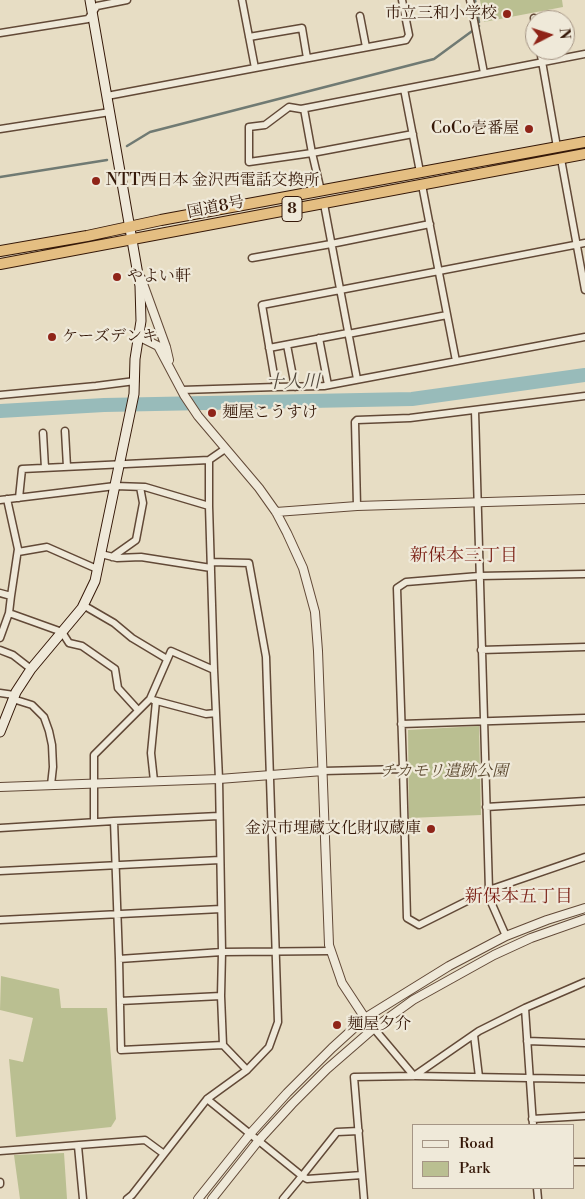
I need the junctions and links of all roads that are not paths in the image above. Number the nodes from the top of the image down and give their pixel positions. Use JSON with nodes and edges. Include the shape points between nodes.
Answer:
{"nodes":[{"id":1,"x":90,"y":0,"type":"edge"},
{"id":2,"x":127,"y":0,"type":"edge"},
{"id":3,"x":242,"y":0,"type":"edge"},
{"id":4,"x":402,"y":0,"type":"edge"},
{"id":5,"x":470,"y":0,"type":"edge"},
{"id":6,"x":92,"y":13,"type":"junction"},
{"id":7,"x":360,"y":16,"type":"dead end"},
{"id":8,"x":0,"y":33,"type":"edge"},
{"id":9,"x":249,"y":37,"type":"junction"},
{"id":10,"x":366,"y":47,"type":"junction"},
{"id":11,"x":585,"y":54,"type":"edge"},
{"id":12,"x":307,"y":58,"type":"junction"},
{"id":13,"x":542,"y":60,"type":"edge"},
{"id":14,"x":542,"y":63,"type":"junction"},
{"id":15,"x":255,"y":68,"type":"junction"},
{"id":16,"x":484,"y":73,"type":"junction"},
{"id":17,"x":404,"y":89,"type":"junction"},
{"id":18,"x":107,"y":96,"type":"junction"},
{"id":19,"x":304,"y":109,"type":"junction"},
{"id":20,"x":110,"y":112,"type":"junction"},
{"id":21,"x":0,"y":129,"type":"edge"},
{"id":22,"x":413,"y":134,"type":"junction"},
{"id":23,"x":585,"y":142,"type":"edge"},
{"id":24,"x":557,"y":147,"type":"junction"},
{"id":25,"x":312,"y":153,"type":"junction"},
{"id":26,"x":585,"y":154,"type":"edge"},
{"id":27,"x":561,"y":159,"type":"junction"},
{"id":28,"x":420,"y":172,"type":"junction"},
{"id":29,"x":422,"y":185,"type":"junction"},
{"id":30,"x":321,"y":191,"type":"junction"},
{"id":31,"x":324,"y":204,"type":"junction"},
{"id":32,"x":430,"y":224,"type":"junction"},
{"id":33,"x":129,"y":228,"type":"junction"},
{"id":34,"x":131,"y":240,"type":"junction"},
{"id":35,"x":585,"y":243,"type":"edge"},
{"id":36,"x":331,"y":244,"type":"junction"},
{"id":37,"x":576,"y":244,"type":"junction"},
{"id":38,"x":0,"y":251,"type":"edge"},
{"id":39,"x":252,"y":258,"type":"dead end"},
{"id":40,"x":0,"y":264,"type":"edge"},
{"id":41,"x":138,"y":270,"type":"junction"},
{"id":42,"x":439,"y":271,"type":"junction"},
{"id":43,"x":340,"y":290,"type":"junction"},
{"id":44,"x":585,"y":290,"type":"edge"},
{"id":45,"x":447,"y":315,"type":"junction"},
{"id":46,"x":348,"y":334,"type":"junction"},
{"id":47,"x":138,"y":336,"type":"junction"},
{"id":48,"x":585,"y":337,"type":"edge"},
{"id":49,"x":319,"y":338,"type":"junction"},
{"id":50,"x":287,"y":345,"type":"junction"},
{"id":51,"x":269,"y":348,"type":"junction"},
{"id":52,"x":456,"y":361,"type":"junction"},
{"id":53,"x":170,"y":366,"type":"junction"},
{"id":54,"x":357,"y":380,"type":"junction"},
{"id":55,"x":135,"y":381,"type":"junction"},
{"id":56,"x":328,"y":385,"type":"junction"},
{"id":57,"x":276,"y":387,"type":"junction"},
{"id":58,"x":295,"y":387,"type":"junction"},
{"id":59,"x":183,"y":392,"type":"junction"},
{"id":60,"x":0,"y":395,"type":"edge"},
{"id":61,"x":585,"y":396,"type":"edge"},
{"id":62,"x":474,"y":410,"type":"junction"},
{"id":63,"x":65,"y":431,"type":"dead end"},
{"id":64,"x":43,"y":433,"type":"dead end"},
{"id":65,"x":225,"y":449,"type":"junction"},
{"id":66,"x":209,"y":460,"type":"junction"},
{"id":67,"x":118,"y":464,"type":"junction"},
{"id":68,"x":67,"y":466,"type":"junction"},
{"id":69,"x":45,"y":468,"type":"junction"},
{"id":70,"x":115,"y":486,"type":"junction"},
{"id":71,"x":140,"y":487,"type":"junction"},
{"id":72,"x":19,"y":498,"type":"junction"},
{"id":73,"x":4,"y":499,"type":"edge"},
{"id":74,"x":585,"y":499,"type":"edge"},
{"id":75,"x":477,"y":503,"type":"junction"},
{"id":76,"x":209,"y":506,"type":"junction"},
{"id":77,"x":357,"y":506,"type":"junction"},
{"id":78,"x":276,"y":512,"type":"junction"},
{"id":79,"x":18,"y":552,"type":"junction"},
{"id":80,"x":101,"y":554,"type":"junction"},
{"id":81,"x":112,"y":557,"type":"junction"},
{"id":82,"x":211,"y":565,"type":"junction"},
{"id":83,"x":97,"y":569,"type":"junction"},
{"id":84,"x":585,"y":574,"type":"edge"},
{"id":85,"x":479,"y":576,"type":"junction"},
{"id":86,"x":0,"y":593,"type":"edge"},
{"id":87,"x":11,"y":596,"type":"junction"},
{"id":88,"x":83,"y":605,"type":"junction"},
{"id":89,"x":9,"y":613,"type":"junction"},
{"id":90,"x":62,"y":632,"type":"junction"},
{"id":91,"x":0,"y":638,"type":"edge"},
{"id":92,"x":585,"y":647,"type":"edge"},
{"id":93,"x":0,"y":650,"type":"edge"},
{"id":94,"x":481,"y":650,"type":"junction"},
{"id":95,"x":167,"y":659,"type":"junction"},
{"id":96,"x":31,"y":669,"type":"junction"},
{"id":97,"x":214,"y":670,"type":"junction"},
{"id":98,"x":0,"y":693,"type":"edge"},
{"id":99,"x":14,"y":697,"type":"junction"},
{"id":100,"x":153,"y":700,"type":"junction"},
{"id":101,"x":138,"y":710,"type":"junction"},
{"id":102,"x":216,"y":713,"type":"junction"},
{"id":103,"x":585,"y":718,"type":"edge"},
{"id":104,"x":483,"y":722,"type":"junction"},
{"id":105,"x":400,"y":724,"type":"junction"},
{"id":106,"x":0,"y":732,"type":"edge"},
{"id":107,"x":403,"y":769,"type":"junction"},
{"id":108,"x":323,"y":772,"type":"junction"},
{"id":109,"x":269,"y":774,"type":"junction"},
{"id":110,"x":219,"y":778,"type":"junction"},
{"id":111,"x":154,"y":781,"type":"junction"},
{"id":112,"x":94,"y":783,"type":"junction"},
{"id":113,"x":51,"y":785,"type":"junction"},
{"id":114,"x":0,"y":787,"type":"edge"},
{"id":115,"x":585,"y":801,"type":"edge"},
{"id":116,"x":486,"y":807,"type":"junction"},
{"id":117,"x":219,"y":816,"type":"junction"},
{"id":118,"x":114,"y":821,"type":"junction"},
{"id":119,"x":94,"y":822,"type":"junction"},
{"id":120,"x":0,"y":828,"type":"edge"},
{"id":121,"x":585,"y":857,"type":"edge"},
{"id":122,"x":220,"y":860,"type":"junction"},
{"id":123,"x":116,"y":865,"type":"junction"},
{"id":124,"x":0,"y":871,"type":"edge"},
{"id":125,"x":489,"y":890,"type":"junction"},
{"id":126,"x":585,"y":908,"type":"edge"},
{"id":127,"x":221,"y":909,"type":"junction"},
{"id":128,"x":117,"y":915,"type":"junction"},
{"id":129,"x":585,"y":919,"type":"edge"},
{"id":130,"x":0,"y":920,"type":"edge"},
{"id":131,"x":506,"y":936,"type":"junction"},
{"id":132,"x":276,"y":951,"type":"junction"},
{"id":133,"x":330,"y":951,"type":"junction"},
{"id":134,"x":222,"y":952,"type":"junction"},
{"id":135,"x":119,"y":959,"type":"junction"},
{"id":136,"x":585,"y":982,"type":"edge"},
{"id":137,"x":221,"y":996,"type":"junction"},
{"id":138,"x":120,"y":1002,"type":"junction"},
{"id":139,"x":525,"y":1008,"type":"junction"},
{"id":140,"x":365,"y":1018,"type":"junction"},
{"id":141,"x":373,"y":1029,"type":"junction"},
{"id":142,"x":474,"y":1035,"type":"junction"},
{"id":143,"x":527,"y":1041,"type":"junction"},
{"id":144,"x":585,"y":1043,"type":"edge"},
{"id":145,"x":223,"y":1045,"type":"junction"},
{"id":146,"x":247,"y":1070,"type":"junction"},
{"id":147,"x":414,"y":1076,"type":"junction"},
{"id":148,"x":479,"y":1077,"type":"junction"},
{"id":149,"x":530,"y":1078,"type":"junction"},
{"id":150,"x":585,"y":1079,"type":"edge"},
{"id":151,"x":207,"y":1100,"type":"junction"},
{"id":152,"x":585,"y":1116,"type":"edge"},
{"id":153,"x":533,"y":1122,"type":"edge"},
{"id":154,"x":359,"y":1131,"type":"junction"},
{"id":155,"x":250,"y":1134,"type":"junction"},
{"id":156,"x":259,"y":1140,"type":"junction"},
{"id":157,"x":78,"y":1146,"type":"junction"},
{"id":158,"x":0,"y":1151,"type":"edge"},
{"id":159,"x":164,"y":1154,"type":"junction"},
{"id":160,"x":362,"y":1175,"type":"junction"},
{"id":161,"x":302,"y":1176,"type":"junction"},
{"id":162,"x":132,"y":1198,"type":"edge"},
{"id":163,"x":83,"y":1199,"type":"edge"},
{"id":164,"x":198,"y":1199,"type":"edge"},
{"id":165,"x":212,"y":1199,"type":"edge"},
{"id":166,"x":283,"y":1199,"type":"edge"},
{"id":167,"x":364,"y":1199,"type":"edge"}],
"edges":[{"from":1,"to":6,"type":"main road"},
{"from":2,"to":6,"type":"street","via":[[97,6]]},
{"from":3,"to":9,"type":"street"},
{"from":4,"to":10,"type":"street","via":[[409,35],[406,40]]},
{"from":5,"to":16,"type":"street"},
{"from":6,"to":8,"type":"street","via":[[88,19]]},
{"from":6,"to":18,"type":"main road"},
{"from":7,"to":10,"type":"street"},
{"from":9,"to":12,"type":"street","via":[[302,28]]},
{"from":9,"to":15,"type":"street"},
{"from":10,"to":12,"type":"street"},
{"from":11,"to":14,"type":"street"},
{"from":12,"to":15,"type":"street"},
{"from":13,"to":14,"type":"street"},
{"from":14,"to":16,"type":"street"},
{"from":14,"to":24,"type":"street"},
{"from":15,"to":18,"type":"street"},
{"from":16,"to":17,"type":"street"},
{"from":17,"to":19,"type":"street"},
{"from":17,"to":22,"type":"street"},
{"from":18,"to":20,"type":"main road"},
{"from":19,"to":25,"type":"street"},
{"from":19,"to":25,"type":"street","via":[[289,107],[265,125],[249,127],[249,162]]},
{"from":20,"to":21,"type":"street"},
{"from":20,"to":33,"type":"main road"},
{"from":22,"to":25,"type":"street"},
{"from":22,"to":28,"type":"street"},
{"from":23,"to":24,"type":"highway","name":"国道8号","number":"8"},
{"from":24,"to":28,"type":"highway","name":"国道8号","number":"8"},
{"from":25,"to":30,"type":"street"},
{"from":26,"to":27,"type":"highway","name":"国道8号","number":"8"},
{"from":27,"to":29,"type":"highway","name":"国道8号","number":"8"},
{"from":27,"to":37,"type":"street"},
{"from":28,"to":30,"type":"highway","name":"国道8号","number":"8"},
{"from":29,"to":31,"type":"highway","name":"国道8号","number":"8"},
{"from":29,"to":32,"type":"street"},
{"from":30,"to":33,"type":"highway","name":"国道8号","number":"8"},
{"from":31,"to":34,"type":"highway","name":"国道8号","number":"8"},
{"from":31,"to":36,"type":"street"},
{"from":32,"to":36,"type":"street"},
{"from":32,"to":42,"type":"street"},
{"from":33,"to":34,"type":"main road"},
{"from":33,"to":38,"type":"highway","name":"国道8号","number":"8"},
{"from":34,"to":40,"type":"highway","name":"国道8号","number":"8"},
{"from":34,"to":41,"type":"main road"},
{"from":35,"to":37,"type":"street"},
{"from":36,"to":39,"type":"street"},
{"from":36,"to":43,"type":"street"},
{"from":37,"to":42,"type":"street"},
{"from":37,"to":44,"type":"street"},
{"from":41,"to":47,"type":"main road","via":[[141,306]]},
{"from":41,"to":53,"type":"street"},
{"from":42,"to":43,"type":"street"},
{"from":42,"to":45,"type":"street"},
{"from":43,"to":46,"type":"street"},
{"from":43,"to":51,"type":"street","via":[[262,305]]},
{"from":45,"to":46,"type":"street"},
{"from":45,"to":52,"type":"street"},
{"from":46,"to":49,"type":"street"},
{"from":46,"to":54,"type":"street"},
{"from":47,"to":53,"type":"street","via":[[158,346]]},
{"from":47,"to":55,"type":"main road"},
{"from":48,"to":52,"type":"street"},
{"from":49,"to":50,"type":"street"},
{"from":49,"to":56,"type":"street"},
{"from":50,"to":51,"type":"street"},
{"from":50,"to":58,"type":"street"},
{"from":51,"to":57,"type":"street"},
{"from":52,"to":54,"type":"street"},
{"from":53,"to":59,"type":"street"},
{"from":54,"to":56,"type":"street"},
{"from":55,"to":60,"type":"street"},
{"from":55,"to":67,"type":"main road"},
{"from":56,"to":58,"type":"street"},
{"from":57,"to":58,"type":"street"},
{"from":57,"to":59,"type":"street"},
{"from":59,"to":65,"type":"street"},
{"from":61,"to":62,"type":"street"},
{"from":62,"to":75,"type":"street"},
{"from":62,"to":77,"type":"street","via":[[410,418],[357,420]]},
{"from":63,"to":68,"type":"street"},
{"from":64,"to":69,"type":"street"},
{"from":65,"to":66,"type":"street"},
{"from":65,"to":78,"type":"street"},
{"from":66,"to":67,"type":"street"},
{"from":66,"to":76,"type":"street"},
{"from":67,"to":68,"type":"street"},
{"from":67,"to":70,"type":"main road"},
{"from":68,"to":69,"type":"street"},
{"from":69,"to":72,"type":"street","via":[[22,469]]},
{"from":70,"to":71,"type":"street"},
{"from":70,"to":72,"type":"street"},
{"from":70,"to":80,"type":"main road"},
{"from":71,"to":76,"type":"street"},
{"from":71,"to":81,"type":"street","via":[[143,503],[136,540]]},
{"from":72,"to":73,"type":"street"},
{"from":73,"to":79,"type":"street"},
{"from":74,"to":75,"type":"street"},
{"from":75,"to":77,"type":"street"},
{"from":75,"to":85,"type":"street"},
{"from":76,"to":82,"type":"street"},
{"from":77,"to":78,"type":"street"},
{"from":78,"to":108,"type":"street","via":[[303,568],[315,612]]},
{"from":79,"to":83,"type":"street","via":[[47,547]]},
{"from":79,"to":87,"type":"street"},
{"from":80,"to":81,"type":"street"},
{"from":80,"to":83,"type":"main road"},
{"from":81,"to":82,"type":"street"},
{"from":82,"to":97,"type":"street"},
{"from":82,"to":109,"type":"street","via":[[249,563],[266,657]]},
{"from":83,"to":88,"type":"main road"},
{"from":84,"to":85,"type":"street"},
{"from":85,"to":94,"type":"street"},
{"from":85,"to":105,"type":"street","via":[[406,582],[397,588]]},
{"from":86,"to":87,"type":"street"},
{"from":87,"to":89,"type":"street"},
{"from":88,"to":90,"type":"main road"},
{"from":88,"to":95,"type":"street"},
{"from":89,"to":90,"type":"street"},
{"from":89,"to":91,"type":"street"},
{"from":90,"to":96,"type":"main road"},
{"from":90,"to":101,"type":"street","via":[[69,643],[82,646],[115,669],[118,688]]},
{"from":92,"to":94,"type":"street"},
{"from":93,"to":96,"type":"street","via":[[13,655]]},
{"from":94,"to":104,"type":"street"},
{"from":95,"to":97,"type":"street","via":[[171,651]]},
{"from":95,"to":100,"type":"street"},
{"from":96,"to":99,"type":"main road"},
{"from":97,"to":102,"type":"street"},
{"from":98,"to":99,"type":"street"},
{"from":99,"to":106,"type":"main road"},
{"from":99,"to":113,"type":"street","via":[[32,705],[44,717],[52,745]]},
{"from":100,"to":101,"type":"street"},
{"from":100,"to":102,"type":"street","via":[[206,714]]},
{"from":100,"to":111,"type":"street","via":[[151,753]]},
{"from":101,"to":112,"type":"street","via":[[94,755]]},
{"from":102,"to":110,"type":"street"},
{"from":103,"to":104,"type":"street"},
{"from":104,"to":105,"type":"street"},
{"from":104,"to":116,"type":"street"},
{"from":105,"to":107,"type":"street"},
{"from":107,"to":108,"type":"street"},
{"from":107,"to":125,"type":"street","via":[[407,918],[420,925]]},
{"from":108,"to":109,"type":"street"},
{"from":108,"to":133,"type":"street"},
{"from":109,"to":110,"type":"street"},
{"from":109,"to":132,"type":"street"},
{"from":110,"to":111,"type":"street"},
{"from":110,"to":117,"type":"street"},
{"from":111,"to":112,"type":"street"},
{"from":112,"to":113,"type":"street"},
{"from":112,"to":119,"type":"street"},
{"from":113,"to":114,"type":"street"},
{"from":115,"to":116,"type":"street"},
{"from":116,"to":125,"type":"street"},
{"from":117,"to":118,"type":"street"},
{"from":117,"to":122,"type":"street"},
{"from":118,"to":119,"type":"street"},
{"from":118,"to":123,"type":"street"},
{"from":119,"to":120,"type":"street"},
{"from":121,"to":125,"type":"street"},
{"from":122,"to":123,"type":"street"},
{"from":122,"to":127,"type":"street"},
{"from":123,"to":124,"type":"street"},
{"from":123,"to":128,"type":"street"},
{"from":125,"to":131,"type":"street"},
{"from":126,"to":131,"type":"street"},
{"from":127,"to":128,"type":"street"},
{"from":127,"to":134,"type":"street"},
{"from":128,"to":130,"type":"street"},
{"from":128,"to":135,"type":"street"},
{"from":129,"to":141,"type":"street","via":[[494,955],[413,1000]]},
{"from":131,"to":140,"type":"street","via":[[449,966]]},
{"from":132,"to":133,"type":"street"},
{"from":132,"to":134,"type":"street"},
{"from":132,"to":146,"type":"street","via":[[278,1022],[269,1047]]},
{"from":133,"to":140,"type":"street","via":[[342,984]]},
{"from":134,"to":135,"type":"street"},
{"from":134,"to":137,"type":"street"},
{"from":135,"to":138,"type":"street"},
{"from":136,"to":139,"type":"street"},
{"from":137,"to":138,"type":"street"},
{"from":137,"to":145,"type":"street"},
{"from":138,"to":145,"type":"street","via":[[121,1050]]},
{"from":139,"to":142,"type":"street"},
{"from":139,"to":143,"type":"street"},
{"from":140,"to":141,"type":"street"},
{"from":140,"to":155,"type":"street","via":[[287,1093]]},
{"from":141,"to":147,"type":"street"},
{"from":141,"to":156,"type":"street","via":[[327,1069]]},
{"from":142,"to":147,"type":"street"},
{"from":142,"to":148,"type":"street"},
{"from":143,"to":144,"type":"street"},
{"from":143,"to":149,"type":"street"},
{"from":145,"to":146,"type":"street"},
{"from":146,"to":151,"type":"street"},
{"from":147,"to":148,"type":"street"},
{"from":147,"to":154,"type":"street","via":[[354,1077]]},
{"from":148,"to":149,"type":"street"},
{"from":149,"to":150,"type":"street"},
{"from":149,"to":153,"type":"street"},
{"from":151,"to":155,"type":"street"},
{"from":151,"to":159,"type":"street"},
{"from":152,"to":153,"type":"street"},
{"from":154,"to":160,"type":"street"},
{"from":154,"to":161,"type":"street","via":[[337,1132]]},
{"from":155,"to":156,"type":"street"},
{"from":155,"to":164,"type":"street"},
{"from":156,"to":161,"type":"street"},
{"from":156,"to":165,"type":"street"},
{"from":157,"to":158,"type":"street"},
{"from":157,"to":159,"type":"street","via":[[145,1140]]},
{"from":157,"to":163,"type":"street"},
{"from":159,"to":162,"type":"street"},
{"from":160,"to":161,"type":"street","via":[[307,1179]]},
{"from":160,"to":167,"type":"street"},
{"from":161,"to":166,"type":"street"}]}
